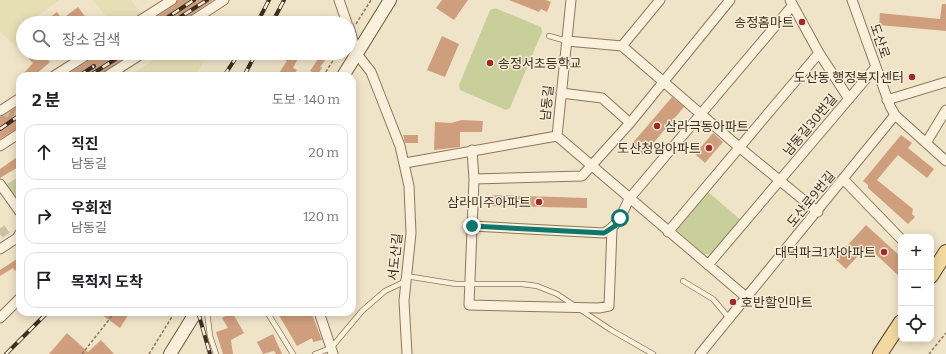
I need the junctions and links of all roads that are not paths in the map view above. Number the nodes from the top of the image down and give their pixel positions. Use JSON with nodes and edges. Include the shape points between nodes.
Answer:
{"nodes":[{"id":1,"x":172,"y":0,"type":"edge"},
{"id":2,"x":224,"y":0,"type":"edge"},
{"id":3,"x":339,"y":0,"type":"edge"},
{"id":4,"x":390,"y":0,"type":"edge"},
{"id":5,"x":571,"y":0,"type":"edge"},
{"id":6,"x":660,"y":0,"type":"edge"},
{"id":7,"x":730,"y":0,"type":"edge"},
{"id":8,"x":852,"y":0,"type":"edge"},
{"id":9,"x":791,"y":2,"type":"edge"},
{"id":10,"x":147,"y":16,"type":"edge"},
{"id":11,"x":200,"y":16,"type":"edge"},
{"id":12,"x":345,"y":16,"type":"edge"},
{"id":13,"x":549,"y":36,"type":"dead end"},
{"id":14,"x":567,"y":41,"type":"junction"},
{"id":15,"x":622,"y":46,"type":"junction"},
{"id":16,"x":356,"y":51,"type":"edge"},
{"id":17,"x":819,"y":53,"type":"junction"},
{"id":18,"x":357,"y":54,"type":"junction"},
{"id":19,"x":79,"y":60,"type":"edge"},
{"id":20,"x":132,"y":60,"type":"edge"},
{"id":21,"x":353,"y":60,"type":"edge"},
{"id":22,"x":875,"y":68,"type":"junction"},
{"id":23,"x":60,"y":72,"type":"edge"},
{"id":24,"x":114,"y":72,"type":"edge"},
{"id":25,"x":346,"y":72,"type":"edge"},
{"id":26,"x":663,"y":82,"type":"junction"},
{"id":27,"x":946,"y":82,"type":"edge"},
{"id":28,"x":561,"y":93,"type":"junction"},
{"id":29,"x":849,"y":99,"type":"junction"},
{"id":30,"x":887,"y":100,"type":"junction"},
{"id":31,"x":16,"y":101,"type":"edge"},
{"id":32,"x":946,"y":110,"type":"edge"},
{"id":33,"x":0,"y":111,"type":"edge"},
{"id":34,"x":700,"y":114,"type":"junction"},
{"id":35,"x":895,"y":115,"type":"junction"},
{"id":36,"x":630,"y":122,"type":"junction"},
{"id":37,"x":16,"y":136,"type":"edge"},
{"id":38,"x":557,"y":136,"type":"junction"},
{"id":39,"x":926,"y":143,"type":"junction"},
{"id":40,"x":0,"y":146,"type":"edge"},
{"id":41,"x":739,"y":147,"type":"junction"},
{"id":42,"x":472,"y":150,"type":"junction"},
{"id":43,"x":946,"y":161,"type":"edge"},
{"id":44,"x":405,"y":163,"type":"junction"},
{"id":45,"x":592,"y":166,"type":"junction"},
{"id":46,"x":474,"y":179,"type":"junction"},
{"id":47,"x":844,"y":180,"type":"junction"},
{"id":48,"x":780,"y":182,"type":"junction"},
{"id":49,"x":0,"y":184,"type":"edge"},
{"id":50,"x":630,"y":199,"type":"junction"},
{"id":51,"x":16,"y":206,"type":"edge"},
{"id":52,"x":818,"y":212,"type":"junction"},
{"id":53,"x":472,"y":226,"type":"junction"},
{"id":54,"x":612,"y":228,"type":"junction"},
{"id":55,"x":668,"y":232,"type":"junction"},
{"id":56,"x":898,"y":236,"type":"edge"},
{"id":57,"x":16,"y":239,"type":"edge"},
{"id":58,"x":0,"y":248,"type":"edge"},
{"id":59,"x":946,"y":252,"type":"edge"},
{"id":60,"x":708,"y":265,"type":"junction"},
{"id":61,"x":933,"y":270,"type":"edge"},
{"id":62,"x":406,"y":276,"type":"junction"},
{"id":63,"x":683,"y":281,"type":"dead end"},
{"id":64,"x":470,"y":285,"type":"junction"},
{"id":65,"x":746,"y":297,"type":"junction"},
{"id":66,"x":16,"y":302,"type":"edge"},
{"id":67,"x":576,"y":308,"type":"junction"},
{"id":68,"x":194,"y":316,"type":"edge"},
{"id":69,"x":208,"y":316,"type":"edge"},
{"id":70,"x":269,"y":316,"type":"edge"},
{"id":71,"x":320,"y":316,"type":"edge"},
{"id":72,"x":0,"y":318,"type":"edge"},
{"id":73,"x":729,"y":318,"type":"junction"},
{"id":74,"x":898,"y":327,"type":"edge"},
{"id":75,"x":332,"y":351,"type":"edge"},
{"id":76,"x":170,"y":354,"type":"edge"},
{"id":77,"x":216,"y":354,"type":"edge"},
{"id":78,"x":293,"y":354,"type":"edge"},
{"id":79,"x":315,"y":354,"type":"edge"},
{"id":80,"x":406,"y":354,"type":"edge"},
{"id":81,"x":654,"y":354,"type":"edge"},
{"id":82,"x":700,"y":354,"type":"edge"},
{"id":83,"x":880,"y":354,"type":"edge"}],
"edges":[{"from":1,"to":10,"type":"street"},
{"from":2,"to":11,"type":"street"},
{"from":3,"to":12,"type":"street"},
{"from":4,"to":18,"type":"main road"},
{"from":5,"to":14,"type":"street","name":"남동길"},
{"from":6,"to":15,"type":"street"},
{"from":7,"to":26,"type":"street"},
{"from":8,"to":22,"type":"street","name":"도산로"},
{"from":9,"to":17,"type":"street"},
{"from":9,"to":34,"type":"street"},
{"from":13,"to":14,"type":"lane"},
{"from":14,"to":15,"type":"street"},
{"from":14,"to":28,"type":"street","name":"남동길"},
{"from":15,"to":26,"type":"street"},
{"from":16,"to":18,"type":"street","name":"서도산길"},
{"from":17,"to":29,"type":"street"},
{"from":17,"to":41,"type":"street"},
{"from":18,"to":44,"type":"street","name":"서도산길","via":[[371,72]]},
{"from":19,"to":23,"type":"street"},
{"from":20,"to":24,"type":"street"},
{"from":21,"to":25,"type":"main road"},
{"from":22,"to":29,"type":"street","name":"남동길30번길"},
{"from":22,"to":30,"type":"street","name":"도산로"},
{"from":26,"to":34,"type":"street"},
{"from":26,"to":36,"type":"street"},
{"from":27,"to":30,"type":"street"},
{"from":28,"to":36,"type":"street","via":[[602,98]]},
{"from":28,"to":38,"type":"street","name":"남동길"},
{"from":29,"to":48,"type":"street","name":"남동길30번길"},
{"from":30,"to":35,"type":"street","name":"도산로"},
{"from":31,"to":33,"type":"street"},
{"from":32,"to":39,"type":"street"},
{"from":34,"to":41,"type":"street"},
{"from":34,"to":50,"type":"street"},
{"from":35,"to":39,"type":"street","name":"도산로"},
{"from":35,"to":47,"type":"street","name":"도산로9번길"},
{"from":36,"to":45,"type":"street"},
{"from":37,"to":40,"type":"street"},
{"from":38,"to":42,"type":"street"},
{"from":38,"to":45,"type":"street","name":"남동길"},
{"from":39,"to":43,"type":"street","name":"도산로"},
{"from":41,"to":48,"type":"street"},
{"from":41,"to":55,"type":"street"},
{"from":42,"to":44,"type":"street"},
{"from":42,"to":46,"type":"street"},
{"from":44,"to":62,"type":"street","name":"서도산길","via":[[411,226]]},
{"from":45,"to":46,"type":"street","via":[[582,176]]},
{"from":45,"to":50,"type":"street","name":"남동길"},
{"from":46,"to":53,"type":"street"},
{"from":47,"to":52,"type":"street","name":"도산로9번길"},
{"from":47,"to":56,"type":"street"},
{"from":48,"to":52,"type":"street"},
{"from":48,"to":60,"type":"street","name":"남동길30번길"},
{"from":49,"to":51,"type":"street"},
{"from":50,"to":54,"type":"street"},
{"from":50,"to":55,"type":"street","name":"남동길"},
{"from":52,"to":65,"type":"street","name":"도산로9번길"},
{"from":53,"to":54,"type":"street","via":[[604,233]]},
{"from":53,"to":64,"type":"street"},
{"from":54,"to":67,"type":"street","via":[[609,306]]},
{"from":55,"to":60,"type":"street","name":"남동길"},
{"from":57,"to":58,"type":"street"},
{"from":59,"to":61,"type":"main road"},
{"from":60,"to":65,"type":"street","name":"남동길"},
{"from":62,"to":64,"type":"lane"},
{"from":62,"to":75,"type":"lane","via":[[402,283],[385,291],[367,307]]},
{"from":62,"to":80,"type":"street","name":"서도산길"},
{"from":63,"to":73,"type":"lane","via":[[713,299]]},
{"from":64,"to":67,"type":"lane","via":[[537,286],[558,294]]},
{"from":64,"to":67,"type":"street","via":[[469,305]]},
{"from":65,"to":73,"type":"street","name":"도산로9번길"},
{"from":66,"to":72,"type":"street"},
{"from":67,"to":81,"type":"lane"},
{"from":68,"to":76,"type":"main road"},
{"from":69,"to":77,"type":"lane"},
{"from":70,"to":78,"type":"lane"},
{"from":71,"to":75,"type":"street"},
{"from":73,"to":82,"type":"street","name":"도산로9번길"},
{"from":74,"to":83,"type":"main road"},
{"from":75,"to":79,"type":"lane"}]}
